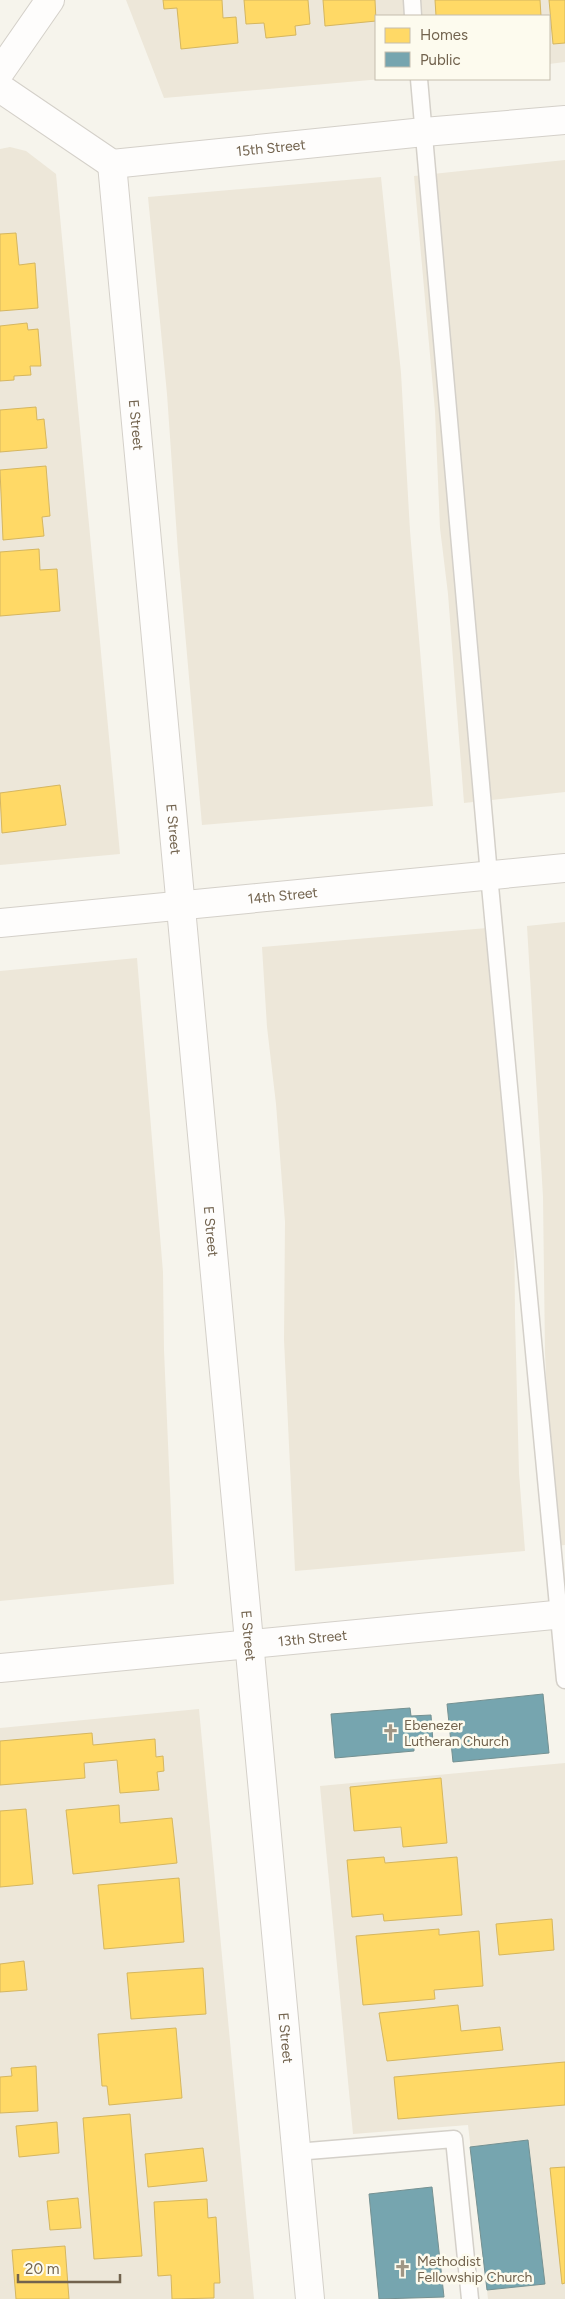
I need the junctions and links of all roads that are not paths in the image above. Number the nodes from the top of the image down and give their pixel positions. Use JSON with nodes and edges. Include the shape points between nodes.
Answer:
{"nodes":[{"id":1,"x":50,"y":0,"type":"edge"},
{"id":2,"x":412,"y":0,"type":"edge"},
{"id":3,"x":413,"y":15,"type":"edge"},
{"id":4,"x":0,"y":71,"type":"edge"},
{"id":5,"x":419,"y":80,"type":"edge"},
{"id":6,"x":0,"y":88,"type":"edge"},
{"id":7,"x":565,"y":120,"type":"edge"},
{"id":8,"x":424,"y":132,"type":"junction"},
{"id":9,"x":112,"y":164,"type":"junction"},
{"id":10,"x":565,"y":868,"type":"edge"},
{"id":11,"x":489,"y":875,"type":"junction"},
{"id":12,"x":180,"y":905,"type":"junction"},
{"id":13,"x":0,"y":923,"type":"edge"},
{"id":14,"x":562,"y":1614,"type":"edge"},
{"id":15,"x":248,"y":1646,"type":"junction"},
{"id":16,"x":0,"y":1668,"type":"edge"},
{"id":17,"x":565,"y":1680,"type":"edge"},
{"id":18,"x":296,"y":2152,"type":"junction"},
{"id":19,"x":310,"y":2299,"type":"edge"},
{"id":20,"x":470,"y":2299,"type":"edge"}],
"edges":[{"from":1,"to":4,"type":"street"},
{"from":2,"to":3,"type":"lane"},
{"from":5,"to":8,"type":"lane"},
{"from":6,"to":9,"type":"street"},
{"from":7,"to":8,"type":"street","name":"15th Street"},
{"from":8,"to":9,"type":"street","name":"15th Street"},
{"from":8,"to":11,"type":"lane"},
{"from":9,"to":12,"type":"street","name":"E Street"},
{"from":10,"to":11,"type":"street","name":"14th Street"},
{"from":11,"to":12,"type":"street","name":"14th Street"},
{"from":11,"to":14,"type":"lane"},
{"from":12,"to":13,"type":"street","name":"14th Street"},
{"from":12,"to":15,"type":"street","name":"E Street"},
{"from":14,"to":15,"type":"street","name":"13th Street"},
{"from":14,"to":17,"type":"lane"},
{"from":15,"to":16,"type":"street","name":"13th Street"},
{"from":15,"to":18,"type":"street","name":"E Street"},
{"from":18,"to":19,"type":"street","name":"E Street"},
{"from":18,"to":20,"type":"lane","via":[[454,2139]]}]}
